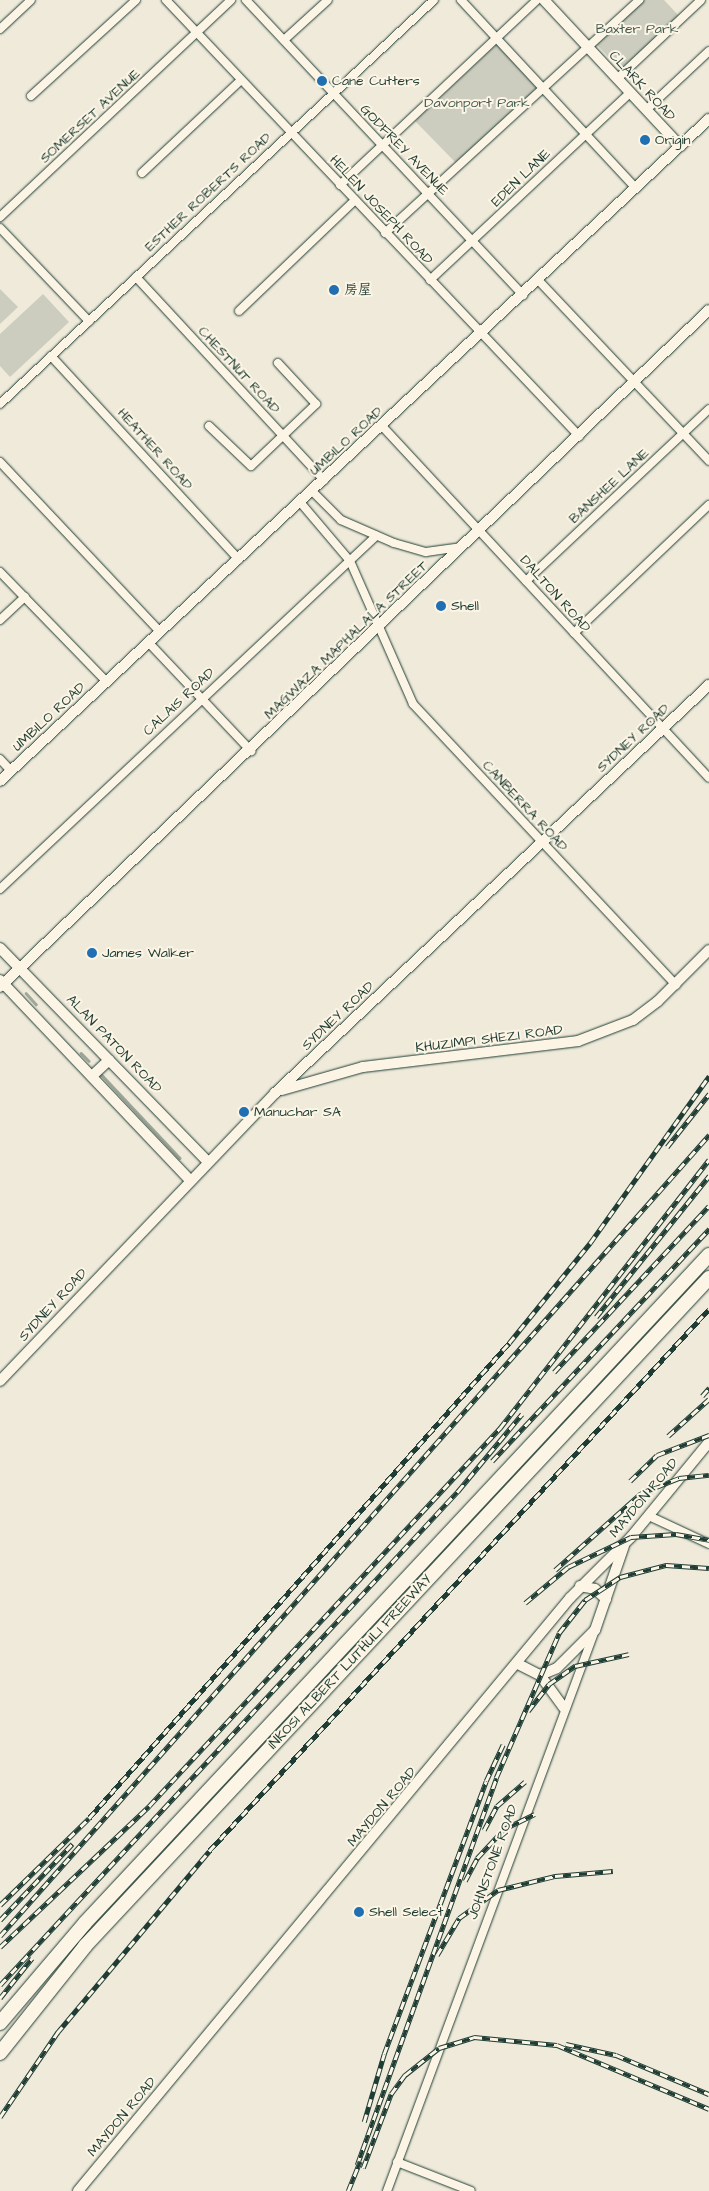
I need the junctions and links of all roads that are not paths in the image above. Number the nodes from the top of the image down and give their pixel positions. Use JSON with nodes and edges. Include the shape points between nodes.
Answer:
{"nodes":[{"id":1,"x":31,"y":0,"type":"edge"},
{"id":2,"x":136,"y":0,"type":"edge"},
{"id":3,"x":166,"y":0,"type":"edge"},
{"id":4,"x":231,"y":0,"type":"edge"},
{"id":5,"x":246,"y":0,"type":"edge"},
{"id":6,"x":328,"y":0,"type":"edge"},
{"id":7,"x":434,"y":0,"type":"edge"},
{"id":8,"x":461,"y":0,"type":"edge"},
{"id":9,"x":537,"y":0,"type":"edge"},
{"id":10,"x":544,"y":0,"type":"edge"},
{"id":11,"x":639,"y":0,"type":"edge"},
{"id":12,"x":701,"y":0,"type":"edge"},
{"id":13,"x":0,"y":29,"type":"edge"},
{"id":14,"x":196,"y":32,"type":"junction"},
{"id":15,"x":498,"y":38,"type":"junction"},
{"id":16,"x":284,"y":40,"type":"junction"},
{"id":17,"x":586,"y":46,"type":"junction"},
{"id":18,"x":709,"y":51,"type":"edge"},
{"id":19,"x":617,"y":79,"type":"junction"},
{"id":20,"x":241,"y":80,"type":"junction"},
{"id":21,"x":542,"y":86,"type":"junction"},
{"id":22,"x":333,"y":93,"type":"junction"},
{"id":23,"x":630,"y":93,"type":"junction"},
{"id":24,"x":31,"y":96,"type":"dead end"},
{"id":25,"x":646,"y":110,"type":"junction"},
{"id":26,"x":709,"y":119,"type":"edge"},
{"id":27,"x":290,"y":133,"type":"junction"},
{"id":28,"x":586,"y":133,"type":"junction"},
{"id":29,"x":382,"y":146,"type":"junction"},
{"id":30,"x":680,"y":146,"type":"junction"},
{"id":31,"x":142,"y":173,"type":"dead end"},
{"id":32,"x":340,"y":185,"type":"junction"},
{"id":33,"x":636,"y":188,"type":"junction"},
{"id":34,"x":428,"y":193,"type":"junction"},
{"id":35,"x":354,"y":201,"type":"junction"},
{"id":36,"x":0,"y":217,"type":"edge"},
{"id":37,"x":0,"y":228,"type":"edge"},
{"id":38,"x":384,"y":233,"type":"junction"},
{"id":39,"x":473,"y":241,"type":"junction"},
{"id":40,"x":136,"y":277,"type":"junction"},
{"id":41,"x":430,"y":280,"type":"junction"},
{"id":42,"x":538,"y":280,"type":"junction"},
{"id":43,"x":523,"y":295,"type":"junction"},
{"id":44,"x":709,"y":310,"type":"edge"},
{"id":45,"x":239,"y":311,"type":"dead end"},
{"id":46,"x":89,"y":320,"type":"junction"},
{"id":47,"x":482,"y":334,"type":"junction"},
{"id":48,"x":51,"y":356,"type":"junction"},
{"id":49,"x":278,"y":364,"type":"dead end"},
{"id":50,"x":634,"y":381,"type":"junction"},
{"id":51,"x":1,"y":400,"type":"edge"},
{"id":52,"x":709,"y":409,"type":"edge"},
{"id":53,"x":209,"y":426,"type":"dead end"},
{"id":54,"x":382,"y":426,"type":"junction"},
{"id":55,"x":683,"y":434,"type":"junction"},
{"id":56,"x":283,"y":436,"type":"junction"},
{"id":57,"x":579,"y":436,"type":"junction"},
{"id":58,"x":709,"y":461,"type":"edge"},
{"id":59,"x":0,"y":462,"type":"edge"},
{"id":60,"x":324,"y":480,"type":"junction"},
{"id":61,"x":312,"y":491,"type":"junction"},
{"id":62,"x":300,"y":502,"type":"junction"},
{"id":63,"x":709,"y":505,"type":"edge"},
{"id":64,"x":480,"y":529,"type":"junction"},
{"id":65,"x":376,"y":536,"type":"junction"},
{"id":66,"x":461,"y":547,"type":"junction"},
{"id":67,"x":239,"y":560,"type":"junction"},
{"id":68,"x":350,"y":561,"type":"junction"},
{"id":69,"x":0,"y":572,"type":"edge"},
{"id":70,"x":526,"y":581,"type":"junction"},
{"id":71,"x":25,"y":597,"type":"junction"},
{"id":72,"x":0,"y":620,"type":"edge"},
{"id":73,"x":379,"y":628,"type":"junction"},
{"id":74,"x":160,"y":632,"type":"junction"},
{"id":75,"x":574,"y":634,"type":"junction"},
{"id":76,"x":149,"y":643,"type":"junction"},
{"id":77,"x":107,"y":682,"type":"junction"},
{"id":78,"x":709,"y":685,"type":"edge"},
{"id":79,"x":201,"y":698,"type":"junction"},
{"id":80,"x":663,"y":728,"type":"junction"},
{"id":81,"x":251,"y":751,"type":"junction"},
{"id":82,"x":0,"y":759,"type":"edge"},
{"id":83,"x":11,"y":771,"type":"junction"},
{"id":84,"x":709,"y":778,"type":"edge"},
{"id":85,"x":0,"y":782,"type":"edge"},
{"id":86,"x":542,"y":842,"type":"junction"},
{"id":87,"x":0,"y":889,"type":"edge"},
{"id":88,"x":0,"y":948,"type":"edge"},
{"id":89,"x":709,"y":950,"type":"edge"},
{"id":90,"x":21,"y":968,"type":"junction"},
{"id":91,"x":1,"y":984,"type":"edge"},
{"id":92,"x":676,"y":985,"type":"junction"},
{"id":93,"x":109,"y":1060,"type":"junction"},
{"id":94,"x":93,"y":1075,"type":"junction"},
{"id":95,"x":275,"y":1093,"type":"junction"},
{"id":96,"x":207,"y":1161,"type":"junction"},
{"id":97,"x":189,"y":1178,"type":"junction"},
{"id":98,"x":709,"y":1255,"type":"edge"},
{"id":99,"x":709,"y":1278,"type":"edge"},
{"id":100,"x":0,"y":1381,"type":"edge"},
{"id":101,"x":709,"y":1442,"type":"edge"},
{"id":102,"x":649,"y":1516,"type":"junction"},
{"id":103,"x":625,"y":1543,"type":"junction"},
{"id":104,"x":709,"y":1544,"type":"edge"},
{"id":105,"x":580,"y":1586,"type":"junction"},
{"id":106,"x":606,"y":1598,"type":"junction"},
{"id":107,"x":595,"y":1630,"type":"junction"},
{"id":108,"x":518,"y":1664,"type":"junction"},
{"id":109,"x":540,"y":1675,"type":"junction"},
{"id":110,"x":564,"y":1708,"type":"junction"},
{"id":111,"x":0,"y":2023,"type":"edge"},
{"id":112,"x":0,"y":2053,"type":"edge"},
{"id":113,"x":397,"y":2162,"type":"junction"},
{"id":114,"x":78,"y":2191,"type":"edge"},
{"id":115,"x":387,"y":2191,"type":"edge"},
{"id":116,"x":471,"y":2191,"type":"edge"}],
"edges":[{"from":1,"to":13,"type":"street"},
{"from":2,"to":24,"type":"street"},
{"from":3,"to":14,"type":"street","name":"HELEN JOSEPH ROAD"},
{"from":4,"to":14,"type":"street","name":"SOMERSET AVENUE"},
{"from":5,"to":16,"type":"street","name":"GODFREY AVENUE"},
{"from":6,"to":16,"type":"street"},
{"from":7,"to":22,"type":"street","name":"ESTHER ROBERTS ROAD"},
{"from":8,"to":15,"type":"street"},
{"from":9,"to":15,"type":"street"},
{"from":10,"to":17,"type":"street","name":"CLARK ROAD"},
{"from":11,"to":17,"type":"street"},
{"from":12,"to":19,"type":"street"},
{"from":14,"to":20,"type":"street","name":"HELEN JOSEPH ROAD"},
{"from":14,"to":36,"type":"street","name":"SOMERSET AVENUE"},
{"from":15,"to":21,"type":"street"},
{"from":15,"to":29,"type":"street"},
{"from":16,"to":22,"type":"street","name":"GODFREY AVENUE"},
{"from":17,"to":19,"type":"street","name":"CLARK ROAD"},
{"from":17,"to":21,"type":"street"},
{"from":18,"to":25,"type":"street"},
{"from":19,"to":23,"type":"street","name":"CLARK ROAD"},
{"from":20,"to":27,"type":"street","name":"HELEN JOSEPH ROAD"},
{"from":20,"to":31,"type":"street"},
{"from":21,"to":28,"type":"street"},
{"from":21,"to":34,"type":"street"},
{"from":22,"to":27,"type":"street","name":"ESTHER ROBERTS ROAD"},
{"from":22,"to":29,"type":"street","name":"GODFREY AVENUE"},
{"from":23,"to":25,"type":"street","name":"CLARK ROAD"},
{"from":23,"to":28,"type":"street","name":"EDEN LANE"},
{"from":25,"to":30,"type":"street","name":"CLARK ROAD"},
{"from":26,"to":30,"type":"street","name":"UMBILO ROAD"},
{"from":27,"to":32,"type":"street","name":"HELEN JOSEPH ROAD"},
{"from":27,"to":40,"type":"street","name":"ESTHER ROBERTS ROAD"},
{"from":28,"to":33,"type":"street"},
{"from":28,"to":39,"type":"street","name":"EDEN LANE"},
{"from":29,"to":32,"type":"street"},
{"from":29,"to":34,"type":"street","name":"GODFREY AVENUE"},
{"from":30,"to":33,"type":"street","name":"UMBILO ROAD"},
{"from":32,"to":35,"type":"street","name":"HELEN JOSEPH ROAD"},
{"from":33,"to":42,"type":"street","name":"UMBILO ROAD"},
{"from":34,"to":38,"type":"street"},
{"from":34,"to":39,"type":"street","name":"GODFREY AVENUE"},
{"from":35,"to":38,"type":"street","name":"HELEN JOSEPH ROAD"},
{"from":35,"to":45,"type":"street"},
{"from":37,"to":46,"type":"street"},
{"from":38,"to":41,"type":"street","name":"HELEN JOSEPH ROAD"},
{"from":39,"to":41,"type":"street","name":"EDEN LANE"},
{"from":39,"to":43,"type":"street","name":"GODFREY AVENUE"},
{"from":40,"to":46,"type":"street","name":"ESTHER ROBERTS ROAD"},
{"from":40,"to":56,"type":"street","name":"CHESTNUT ROAD"},
{"from":41,"to":47,"type":"street","name":"HELEN JOSEPH ROAD"},
{"from":42,"to":43,"type":"street","name":"UMBILO ROAD"},
{"from":42,"to":50,"type":"street"},
{"from":43,"to":47,"type":"street","name":"UMBILO ROAD"},
{"from":44,"to":50,"type":"street","name":"MAGWAZA MAPHALALA STREET"},
{"from":46,"to":48,"type":"street","name":"ESTHER ROBERTS ROAD"},
{"from":47,"to":54,"type":"street","name":"UMBILO ROAD"},
{"from":47,"to":57,"type":"street","name":"HELEN JOSEPH ROAD"},
{"from":48,"to":51,"type":"street","name":"ESTHER ROBERTS ROAD"},
{"from":48,"to":67,"type":"street","name":"HEATHER ROAD"},
{"from":49,"to":56,"type":"street","via":[[316,404]]},
{"from":50,"to":55,"type":"street"},
{"from":50,"to":57,"type":"street","name":"MAGWAZA MAPHALALA STREET"},
{"from":52,"to":55,"type":"street","name":"BANSHEE LANE"},
{"from":53,"to":56,"type":"street","via":[[248,467]]},
{"from":54,"to":60,"type":"street","name":"UMBILO ROAD"},
{"from":54,"to":64,"type":"street","name":"DALTON ROAD"},
{"from":55,"to":58,"type":"street"},
{"from":55,"to":70,"type":"street","name":"BANSHEE LANE"},
{"from":56,"to":60,"type":"street","name":"CHESTNUT ROAD"},
{"from":57,"to":64,"type":"street","name":"MAGWAZA MAPHALALA STREET"},
{"from":59,"to":74,"type":"street"},
{"from":60,"to":61,"type":"street","name":"UMBILO ROAD"},
{"from":61,"to":62,"type":"street","name":"UMBILO ROAD"},
{"from":61,"to":65,"type":"street","via":[[341,520]]},
{"from":62,"to":67,"type":"street","name":"UMBILO ROAD"},
{"from":62,"to":68,"type":"street","name":"CANBERRA ROAD"},
{"from":63,"to":75,"type":"street"},
{"from":64,"to":66,"type":"street","name":"MAGWAZA MAPHALALA STREET"},
{"from":64,"to":70,"type":"street","name":"DALTON ROAD"},
{"from":65,"to":66,"type":"street","via":[[426,552]]},
{"from":65,"to":68,"type":"street","name":"CALAIS ROAD"},
{"from":66,"to":73,"type":"street","name":"MAGWAZA MAPHALALA STREET"},
{"from":67,"to":74,"type":"street","name":"UMBILO ROAD"},
{"from":68,"to":73,"type":"street","name":"CANBERRA ROAD"},
{"from":68,"to":79,"type":"street","name":"CALAIS ROAD"},
{"from":69,"to":71,"type":"street"},
{"from":70,"to":75,"type":"street","name":"DALTON ROAD"},
{"from":71,"to":72,"type":"street"},
{"from":71,"to":77,"type":"street"},
{"from":73,"to":81,"type":"street","name":"MAGWAZA MAPHALALA STREET"},
{"from":73,"to":86,"type":"street","name":"CANBERRA ROAD","via":[[413,704]]},
{"from":74,"to":76,"type":"street","name":"UMBILO ROAD"},
{"from":75,"to":80,"type":"street","name":"DALTON ROAD"},
{"from":76,"to":77,"type":"street","name":"UMBILO ROAD"},
{"from":76,"to":79,"type":"street"},
{"from":77,"to":83,"type":"street","name":"UMBILO ROAD"},
{"from":78,"to":80,"type":"street","name":"SYDNEY ROAD"},
{"from":79,"to":81,"type":"street"},
{"from":79,"to":87,"type":"street","name":"CALAIS ROAD"},
{"from":80,"to":84,"type":"street","name":"DALTON ROAD"},
{"from":80,"to":86,"type":"street","name":"SYDNEY ROAD"},
{"from":81,"to":90,"type":"street","name":"MAGWAZA MAPHALALA STREET"},
{"from":82,"to":83,"type":"street"},
{"from":83,"to":85,"type":"street","name":"UMBILO ROAD"},
{"from":86,"to":92,"type":"street","name":"CANBERRA ROAD"},
{"from":86,"to":95,"type":"street","name":"SYDNEY ROAD"},
{"from":88,"to":90,"type":"street","name":"ALAN PATON ROAD"},
{"from":89,"to":92,"type":"street","name":"KHUZIMPI SHEZI ROAD"},
{"from":90,"to":91,"type":"street","name":"MAGWAZA MAPHALALA STREET"},
{"from":90,"to":93,"type":"street","name":"ALAN PATON ROAD"},
{"from":91,"to":94,"type":"street"},
{"from":92,"to":95,"type":"street","name":"KHUZIMPI SHEZI ROAD","via":[[633,1020],[578,1041],[363,1067]]},
{"from":93,"to":94,"type":"street"},
{"from":93,"to":96,"type":"street","name":"ALAN PATON ROAD"},
{"from":94,"to":97,"type":"street"},
{"from":95,"to":96,"type":"street","name":"SYDNEY ROAD"},
{"from":96,"to":97,"type":"street","name":"SYDNEY ROAD"},
{"from":97,"to":100,"type":"street","name":"SYDNEY ROAD"},
{"from":98,"to":111,"type":"highway","name":"INKOSI ALBERT LUTHULI FREEWAY","via":[[85,1923]]},
{"from":99,"to":112,"type":"highway","name":"INKOSI ALBERT LUTHULI FREEWAY","via":[[85,1946]]},
{"from":101,"to":102,"type":"street","name":"MAYDON ROAD"},
{"from":102,"to":103,"type":"street","name":"MAYDON ROAD"},
{"from":102,"to":104,"type":"street"},
{"from":103,"to":105,"type":"street","name":"MAYDON ROAD"},
{"from":103,"to":106,"type":"street","name":"JOHNSTONE ROAD"},
{"from":105,"to":106,"type":"street","via":[[595,1589]]},
{"from":105,"to":108,"type":"street","name":"MAYDON ROAD"},
{"from":106,"to":107,"type":"street","name":"JOHNSTONE ROAD"},
{"from":107,"to":109,"type":"street","via":[[557,1668]]},
{"from":107,"to":110,"type":"street","name":"JOHNSTONE ROAD"},
{"from":108,"to":109,"type":"street"},
{"from":108,"to":114,"type":"street","name":"MAYDON ROAD"},
{"from":109,"to":110,"type":"street"},
{"from":110,"to":113,"type":"street","name":"JOHNSTONE ROAD"},
{"from":113,"to":115,"type":"street","name":"JOHNSTONE ROAD"},
{"from":113,"to":116,"type":"street"}]}
